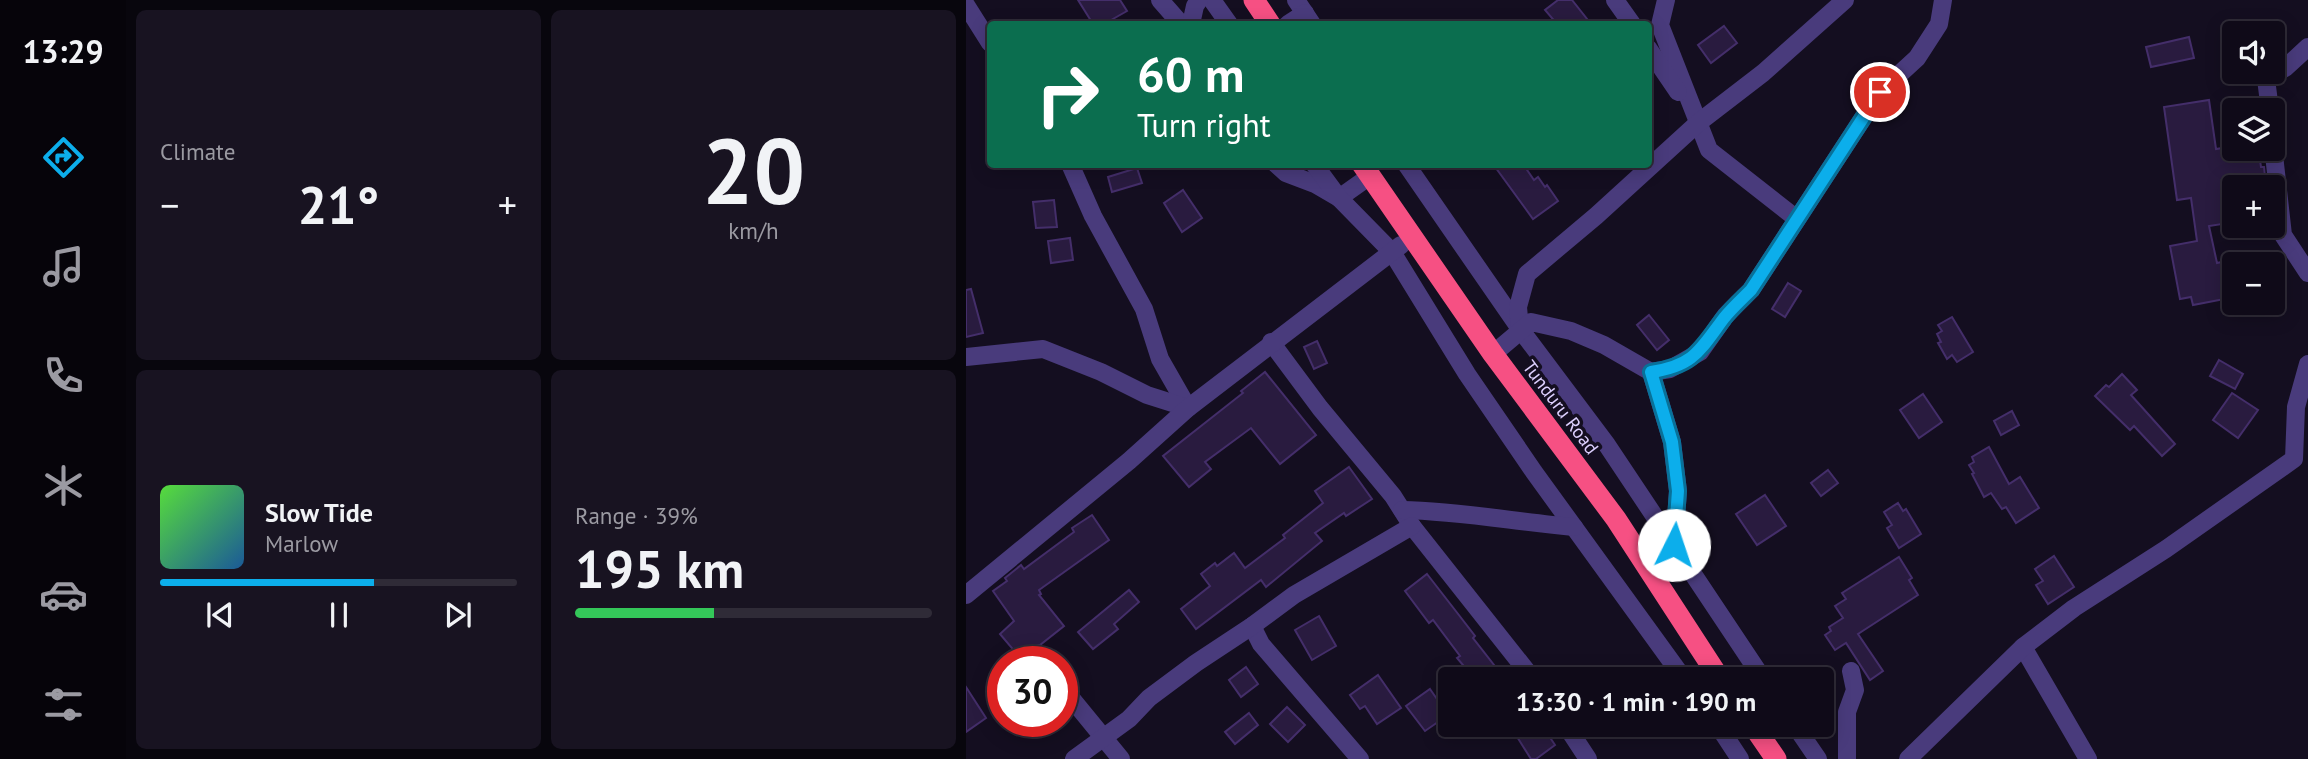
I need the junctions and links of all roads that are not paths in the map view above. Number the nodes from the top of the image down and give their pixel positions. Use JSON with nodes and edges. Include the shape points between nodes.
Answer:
{"nodes":[{"id":1,"x":1160,"y":0,"type":"edge"},
{"id":2,"x":1199,"y":0,"type":"edge"},
{"id":3,"x":1212,"y":0,"type":"edge"},
{"id":4,"x":1254,"y":0,"type":"edge"},
{"id":5,"x":1615,"y":0,"type":"edge"},
{"id":6,"x":1666,"y":0,"type":"edge"},
{"id":7,"x":1845,"y":0,"type":"edge"},
{"id":8,"x":1943,"y":0,"type":"edge"},
{"id":9,"x":966,"y":5,"type":"edge"},
{"id":10,"x":1178,"y":21,"type":"edge"},
{"id":11,"x":1192,"y":21,"type":"edge"},
{"id":12,"x":1227,"y":21,"type":"edge"},
{"id":13,"x":1268,"y":21,"type":"edge"},
{"id":14,"x":1630,"y":21,"type":"edge"},
{"id":15,"x":987,"y":38,"type":"edge"},
{"id":16,"x":2308,"y":47,"type":"edge"},
{"id":17,"x":1652,"y":54,"type":"edge"},
{"id":18,"x":2268,"y":98,"type":"edge"},
{"id":19,"x":1699,"y":123,"type":"junction"},
{"id":20,"x":2275,"y":161,"type":"edge"},
{"id":21,"x":1652,"y":165,"type":"edge"},
{"id":22,"x":1072,"y":168,"type":"edge"},
{"id":23,"x":1280,"y":168,"type":"edge"},
{"id":24,"x":1317,"y":168,"type":"edge"},
{"id":25,"x":1409,"y":168,"type":"edge"},
{"id":26,"x":1649,"y":168,"type":"edge"},
{"id":27,"x":1366,"y":170,"type":"edge"},
{"id":28,"x":1339,"y":198,"type":"junction"},
{"id":29,"x":1797,"y":219,"type":"junction"},
{"id":30,"x":1412,"y":236,"type":"junction"},
{"id":31,"x":1392,"y":252,"type":"junction"},
{"id":32,"x":2308,"y":273,"type":"edge"},
{"id":33,"x":1521,"y":329,"type":"junction"},
{"id":34,"x":1271,"y":342,"type":"junction"},
{"id":35,"x":1493,"y":354,"type":"junction"},
{"id":36,"x":966,"y":357,"type":"edge"},
{"id":37,"x":2308,"y":364,"type":"edge"},
{"id":38,"x":1651,"y":372,"type":"junction"},
{"id":39,"x":1188,"y":408,"type":"junction"},
{"id":40,"x":1402,"y":510,"type":"junction"},
{"id":41,"x":1412,"y":526,"type":"junction"},
{"id":42,"x":1574,"y":527,"type":"junction"},
{"id":43,"x":1674,"y":545,"type":"junction"},
{"id":44,"x":966,"y":595,"type":"edge"},
{"id":45,"x":1252,"y":626,"type":"junction"},
{"id":46,"x":2023,"y":647,"type":"junction"},
{"id":47,"x":1524,"y":667,"type":"edge"},
{"id":48,"x":1675,"y":667,"type":"edge"},
{"id":49,"x":1712,"y":667,"type":"edge"},
{"id":50,"x":1755,"y":667,"type":"edge"},
{"id":51,"x":1852,"y":671,"type":"dead end"},
{"id":52,"x":1078,"y":706,"type":"edge"},
{"id":53,"x":1574,"y":737,"type":"edge"},
{"id":54,"x":1726,"y":737,"type":"edge"},
{"id":55,"x":1761,"y":737,"type":"edge"},
{"id":56,"x":1803,"y":737,"type":"edge"},
{"id":57,"x":1104,"y":738,"type":"junction"},
{"id":58,"x":1074,"y":759,"type":"edge"},
{"id":59,"x":1121,"y":759,"type":"edge"},
{"id":60,"x":1360,"y":759,"type":"edge"},
{"id":61,"x":1588,"y":759,"type":"edge"},
{"id":62,"x":1740,"y":759,"type":"edge"},
{"id":63,"x":1776,"y":759,"type":"edge"},
{"id":64,"x":1818,"y":759,"type":"edge"},
{"id":65,"x":1847,"y":759,"type":"edge"},
{"id":66,"x":1909,"y":759,"type":"edge"},
{"id":67,"x":2088,"y":759,"type":"edge"}],
"edges":[{"from":1,"to":10,"type":"street"},
{"from":2,"to":11,"type":"street"},
{"from":3,"to":12,"type":"street"},
{"from":4,"to":13,"type":"highway"},
{"from":5,"to":14,"type":"street"},
{"from":6,"to":19,"type":"street","via":[[1660,25]]},
{"from":7,"to":19,"type":"street"},
{"from":8,"to":29,"type":"street","via":[[1939,24],[1917,58],[1880,92]]},
{"from":9,"to":15,"type":"street"},
{"from":16,"to":18,"type":"street","via":[[2266,79]]},
{"from":17,"to":19,"type":"street"},
{"from":19,"to":21,"type":"street"},
{"from":19,"to":29,"type":"street","via":[[1709,150]]},
{"from":20,"to":32,"type":"street","via":[[2283,235]]},
{"from":22,"to":39,"type":"street","via":[[1144,309],[1160,359]]},
{"from":23,"to":28,"type":"street"},
{"from":24,"to":28,"type":"street"},
{"from":25,"to":33,"type":"street"},
{"from":26,"to":33,"type":"street","via":[[1527,274],[1518,307]]},
{"from":27,"to":28,"type":"street"},
{"from":27,"to":30,"type":"highway","name":"Tunduru Road"},
{"from":28,"to":31,"type":"street"},
{"from":29,"to":38,"type":"street","via":[[1751,290],[1700,352],[1670,369]]},
{"from":30,"to":31,"type":"street"},
{"from":30,"to":35,"type":"highway","name":"Tunduru Road"},
{"from":31,"to":34,"type":"street"},
{"from":31,"to":42,"type":"street","via":[[1467,374]]},
{"from":33,"to":35,"type":"street"},
{"from":33,"to":38,"type":"street","via":[[1531,323],[1571,331]]},
{"from":33,"to":43,"type":"street"},
{"from":34,"to":39,"type":"street"},
{"from":34,"to":40,"type":"street"},
{"from":35,"to":49,"type":"highway","name":"Tunduru Road","via":[[1616,519]]},
{"from":36,"to":39,"type":"street","via":[[1043,349]]},
{"from":37,"to":46,"type":"street","via":[[2296,407],[2294,459]]},
{"from":38,"to":43,"type":"street","via":[[1672,442],[1678,491]]},
{"from":39,"to":44,"type":"street"},
{"from":40,"to":41,"type":"street"},
{"from":40,"to":42,"type":"street"},
{"from":41,"to":45,"type":"street","via":[[1294,595]]},
{"from":41,"to":47,"type":"street"},
{"from":42,"to":48,"type":"street"},
{"from":43,"to":50,"type":"street"},
{"from":45,"to":57,"type":"street","via":[[1149,698]]},
{"from":45,"to":60,"type":"street","via":[[1261,644]]},
{"from":46,"to":66,"type":"street"},
{"from":46,"to":67,"type":"street"},
{"from":51,"to":65,"type":"street","via":[[1855,690],[1847,712]]},
{"from":52,"to":57,"type":"street"},
{"from":53,"to":61,"type":"street"},
{"from":54,"to":62,"type":"street"},
{"from":55,"to":63,"type":"highway"},
{"from":56,"to":64,"type":"street"},
{"from":57,"to":58,"type":"street"},
{"from":57,"to":59,"type":"street"}]}
